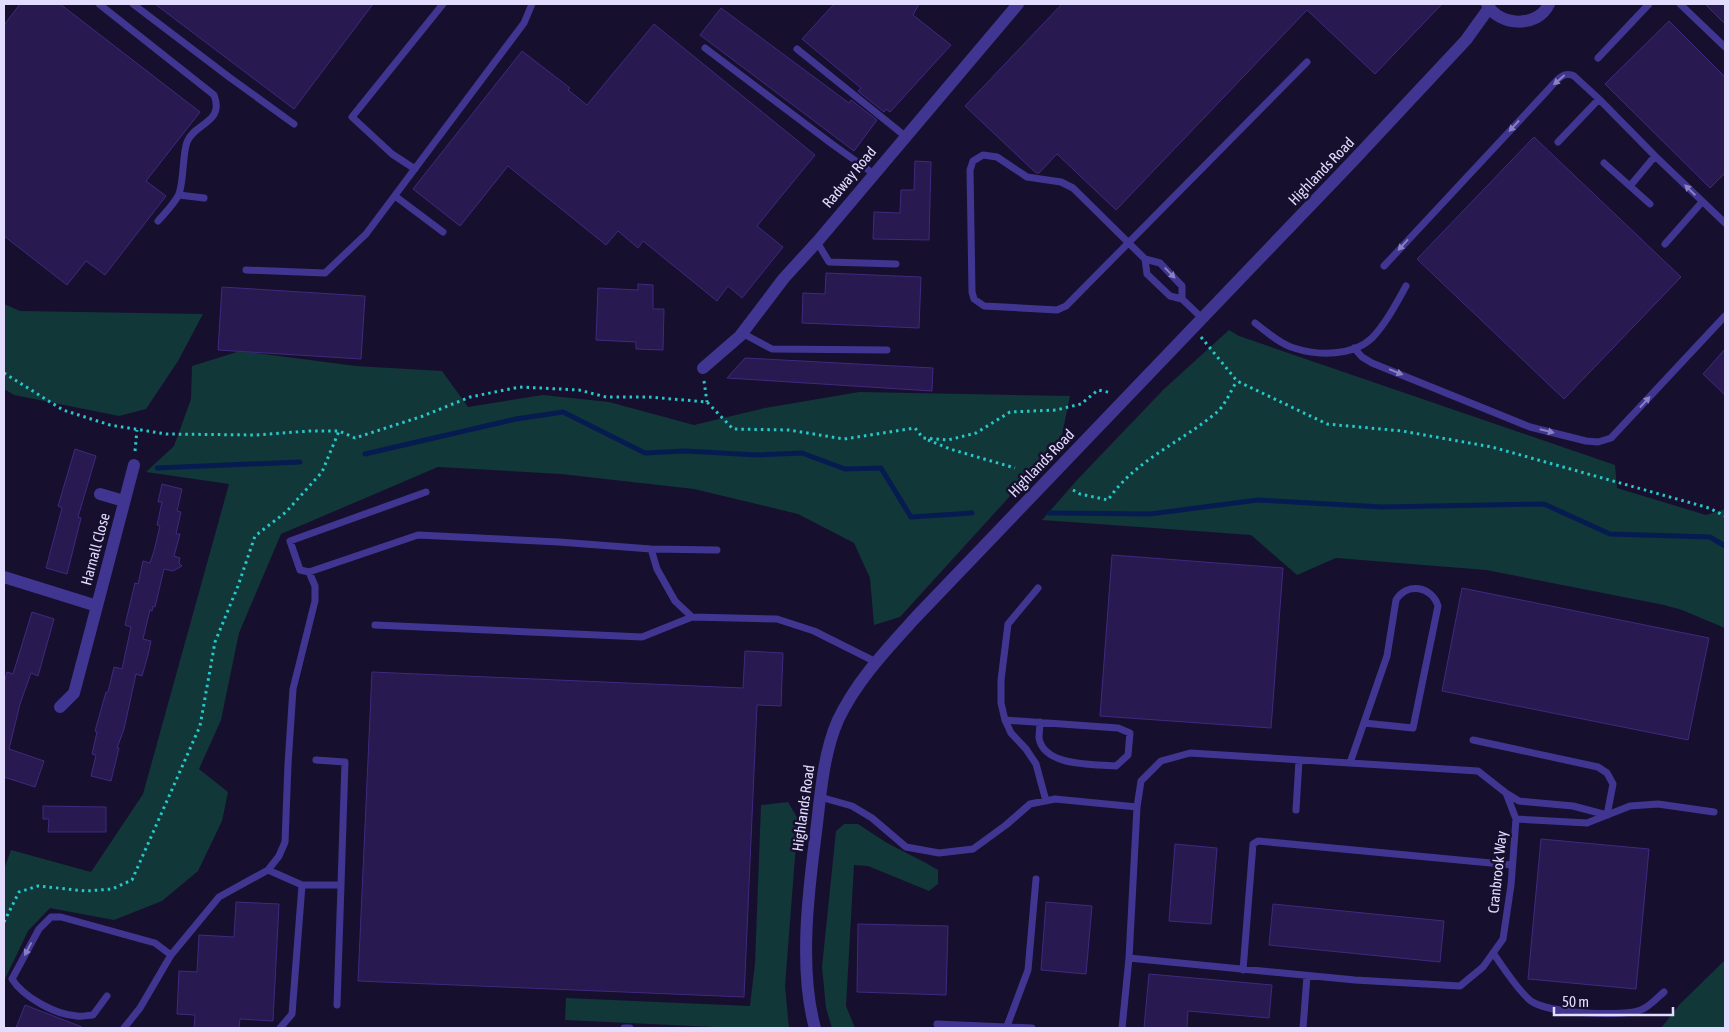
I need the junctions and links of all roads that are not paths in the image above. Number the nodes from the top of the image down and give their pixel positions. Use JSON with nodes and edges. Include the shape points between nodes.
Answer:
{"nodes":[{"id":1,"x":99,"y":4,"type":"edge"},
{"id":2,"x":133,"y":4,"type":"edge"},
{"id":3,"x":443,"y":4,"type":"edge"},
{"id":4,"x":532,"y":4,"type":"edge"},
{"id":5,"x":1018,"y":4,"type":"edge"},
{"id":6,"x":1549,"y":4,"type":"edge"},
{"id":7,"x":1680,"y":4,"type":"edge"},
{"id":8,"x":1647,"y":5,"type":"edge"},
{"id":9,"x":1488,"y":6,"type":"edge"},
{"id":10,"x":1725,"y":47,"type":"edge"},
{"id":11,"x":705,"y":48,"type":"dead end"},
{"id":12,"x":797,"y":49,"type":"dead end"},
{"id":13,"x":1598,"y":58,"type":"dead end"},
{"id":14,"x":1307,"y":62,"type":"dead end"},
{"id":15,"x":1599,"y":99,"type":"junction"},
{"id":16,"x":294,"y":124,"type":"dead end"},
{"id":17,"x":905,"y":136,"type":"junction"},
{"id":18,"x":1558,"y":142,"type":"dead end"},
{"id":19,"x":1655,"y":156,"type":"junction"},
{"id":20,"x":1604,"y":163,"type":"dead end"},
{"id":21,"x":415,"y":169,"type":"junction"},
{"id":22,"x":874,"y":174,"type":"junction"},
{"id":23,"x":1630,"y":186,"type":"junction"},
{"id":24,"x":179,"y":195,"type":"junction"},
{"id":25,"x":395,"y":196,"type":"junction"},
{"id":26,"x":204,"y":198,"type":"dead end"},
{"id":27,"x":1702,"y":202,"type":"junction"},
{"id":28,"x":1650,"y":204,"type":"dead end"},
{"id":29,"x":158,"y":221,"type":"dead end"},
{"id":30,"x":1725,"y":223,"type":"edge"},
{"id":31,"x":443,"y":232,"type":"dead end"},
{"id":32,"x":817,"y":242,"type":"junction"},
{"id":33,"x":1129,"y":242,"type":"junction"},
{"id":34,"x":1665,"y":244,"type":"dead end"},
{"id":35,"x":1145,"y":259,"type":"junction"},
{"id":36,"x":896,"y":264,"type":"dead end"},
{"id":37,"x":1384,"y":266,"type":"dead end"},
{"id":38,"x":246,"y":270,"type":"dead end"},
{"id":39,"x":1406,"y":286,"type":"dead end"},
{"id":40,"x":1182,"y":298,"type":"junction"},
{"id":41,"x":1725,"y":316,"type":"edge"},
{"id":42,"x":1203,"y":319,"type":"junction"},
{"id":43,"x":1255,"y":323,"type":"dead end"},
{"id":44,"x":742,"y":333,"type":"junction"},
{"id":45,"x":1354,"y":348,"type":"junction"},
{"id":46,"x":887,"y":350,"type":"dead end"},
{"id":47,"x":703,"y":368,"type":"road end"},
{"id":48,"x":134,"y":465,"type":"road end"},
{"id":49,"x":426,"y":492,"type":"dead end"},
{"id":50,"x":100,"y":494,"type":"dead end"},
{"id":51,"x":124,"y":501,"type":"junction"},
{"id":52,"x":651,"y":548,"type":"junction"},
{"id":53,"x":717,"y":550,"type":"dead end"},
{"id":54,"x":309,"y":572,"type":"junction"},
{"id":55,"x":4,"y":577,"type":"edge"},
{"id":56,"x":1038,"y":588,"type":"dead end"},
{"id":57,"x":97,"y":606,"type":"junction"},
{"id":58,"x":692,"y":617,"type":"junction"},
{"id":59,"x":375,"y":625,"type":"dead end"},
{"id":60,"x":876,"y":662,"type":"junction"},
{"id":61,"x":60,"y":708,"type":"dead end"},
{"id":62,"x":1005,"y":720,"type":"junction"},
{"id":63,"x":1040,"y":722,"type":"junction"},
{"id":64,"x":1364,"y":723,"type":"junction"},
{"id":65,"x":1473,"y":740,"type":"dead end"},
{"id":66,"x":316,"y":760,"type":"dead end"},
{"id":67,"x":1299,"y":760,"type":"junction"},
{"id":68,"x":1350,"y":763,"type":"junction"},
{"id":69,"x":1506,"y":793,"type":"junction"},
{"id":70,"x":820,"y":797,"type":"junction"},
{"id":71,"x":1046,"y":801,"type":"junction"},
{"id":72,"x":1137,"y":807,"type":"junction"},
{"id":73,"x":1296,"y":810,"type":"dead end"},
{"id":74,"x":1714,"y":812,"type":"dead end"},
{"id":75,"x":1608,"y":815,"type":"junction"},
{"id":76,"x":1516,"y":819,"type":"junction"},
{"id":77,"x":1512,"y":864,"type":"junction"},
{"id":78,"x":268,"y":870,"type":"junction"},
{"id":79,"x":1036,"y":879,"type":"dead end"},
{"id":80,"x":302,"y":885,"type":"junction"},
{"id":81,"x":341,"y":885,"type":"junction"},
{"id":82,"x":1493,"y":953,"type":"junction"},
{"id":83,"x":171,"y":955,"type":"junction"},
{"id":84,"x":1129,"y":958,"type":"junction"},
{"id":85,"x":1243,"y":970,"type":"junction"},
{"id":86,"x":1307,"y":976,"type":"junction"},
{"id":87,"x":1664,"y":992,"type":"dead end"},
{"id":88,"x":107,"y":996,"type":"dead end"},
{"id":89,"x":337,"y":1005,"type":"dead end"},
{"id":90,"x":937,"y":1024,"type":"dead end"},
{"id":91,"x":1007,"y":1026,"type":"junction"},
{"id":92,"x":125,"y":1028,"type":"edge"},
{"id":93,"x":280,"y":1028,"type":"edge"},
{"id":94,"x":624,"y":1028,"type":"edge"},
{"id":95,"x":630,"y":1028,"type":"edge"},
{"id":96,"x":815,"y":1028,"type":"edge"},
{"id":97,"x":1032,"y":1028,"type":"edge"},
{"id":98,"x":1122,"y":1028,"type":"edge"},
{"id":99,"x":1303,"y":1028,"type":"edge"}],
"edges":[{"from":1,"to":24,"type":"lane","via":[[214,95],[217,103],[215,112],[187,142]]},
{"from":2,"to":16,"type":"lane"},
{"from":3,"to":21,"type":"lane","via":[[352,117],[392,154]]},
{"from":4,"to":21,"type":"lane","via":[[524,23]]},
{"from":5,"to":17,"type":"street","name":"Radway Road"},
{"from":6,"to":9,"type":"street","name":"Highlands Road","via":[[1535,18],[1519,22],[1503,19]]},
{"from":7,"to":10,"type":"lane"},
{"from":8,"to":13,"type":"lane"},
{"from":9,"to":42,"type":"street","name":"Highlands Road","via":[[1459,48]]},
{"from":11,"to":22,"type":"lane"},
{"from":12,"to":17,"type":"lane"},
{"from":14,"to":33,"type":"lane"},
{"from":15,"to":18,"type":"lane"},
{"from":15,"to":19,"type":"lane"},
{"from":15,"to":37,"type":"lane","one_way":true,"via":[[1574,76],[1563,74]]},
{"from":17,"to":22,"type":"street","name":"Radway Road"},
{"from":19,"to":23,"type":"lane"},
{"from":27,"to":19,"type":"lane","one_way":true},
{"from":20,"to":23,"type":"lane"},
{"from":21,"to":25,"type":"lane"},
{"from":22,"to":32,"type":"street","name":"Radway Road"},
{"from":23,"to":28,"type":"lane"},
{"from":24,"to":26,"type":"lane"},
{"from":24,"to":29,"type":"lane"},
{"from":25,"to":31,"type":"lane"},
{"from":25,"to":38,"type":"lane","via":[[366,234],[325,273]]},
{"from":27,"to":30,"type":"lane"},
{"from":27,"to":34,"type":"lane"},
{"from":32,"to":36,"type":"lane","via":[[829,262]]},
{"from":32,"to":44,"type":"street","name":"Radway Road","via":[[784,278]]},
{"from":33,"to":33,"type":"lane","via":[[1073,188],[1061,182],[1027,177],[997,157],[984,155],[973,161],[970,170],[972,292],[974,299],[984,306],[1056,310],[1066,306]]},
{"from":33,"to":35,"type":"lane"},
{"from":35,"to":40,"type":"lane","via":[[1147,274],[1170,296]]},
{"from":35,"to":40,"type":"lane","one_way":true,"via":[[1160,263],[1182,286]]},
{"from":39,"to":45,"type":"lane","via":[[1385,322],[1370,339]]},
{"from":40,"to":42,"type":"lane"},
{"from":45,"to":41,"type":"lane","one_way":true,"via":[[1372,363],[1530,427],[1598,442],[1611,438]]},
{"from":42,"to":60,"type":"street","name":"Highlands Road"},
{"from":43,"to":45,"type":"lane","via":[[1293,348],[1318,353]]},
{"from":44,"to":46,"type":"lane","via":[[772,349]]},
{"from":44,"to":47,"type":"street","name":"Radway Road"},
{"from":48,"to":51,"type":"street","name":"Harnall Close"},
{"from":49,"to":54,"type":"lane","via":[[290,540],[300,570]]},
{"from":50,"to":51,"type":"street","name":"Harnall Close"},
{"from":51,"to":57,"type":"street","name":"Harnall Close"},
{"from":52,"to":53,"type":"lane"},
{"from":52,"to":54,"type":"lane","via":[[418,535]]},
{"from":52,"to":58,"type":"lane","via":[[657,570],[675,601]]},
{"from":54,"to":78,"type":"lane","via":[[315,586],[315,600],[293,689],[285,842]]},
{"from":55,"to":57,"type":"street","name":"Harnall Close"},
{"from":56,"to":62,"type":"lane","via":[[1008,624],[1001,680]]},
{"from":57,"to":61,"type":"street","name":"Harnall Close","via":[[74,693]]},
{"from":58,"to":59,"type":"lane","via":[[642,637]]},
{"from":58,"to":60,"type":"lane","via":[[777,618],[814,631]]},
{"from":60,"to":70,"type":"street","name":"Highlands Road","via":[[852,694],[838,721],[826,755]]},
{"from":62,"to":63,"type":"lane"},
{"from":62,"to":71,"type":"lane","via":[[1011,734],[1036,764]]},
{"from":63,"to":63,"type":"lane","via":[[1118,728],[1130,734],[1128,755],[1116,766],[1058,760],[1046,752],[1039,740]]},
{"from":64,"to":64,"type":"lane","via":[[1388,656],[1396,600],[1407,590],[1426,590],[1438,606],[1414,728]]},
{"from":64,"to":68,"type":"lane"},
{"from":65,"to":75,"type":"lane","via":[[1598,767],[1607,773],[1613,784]]},
{"from":66,"to":81,"type":"lane","via":[[345,762]]},
{"from":67,"to":68,"type":"lane"},
{"from":67,"to":72,"type":"lane","via":[[1190,753],[1161,760],[1141,781]]},
{"from":67,"to":73,"type":"lane"},
{"from":68,"to":69,"type":"lane","via":[[1478,771]]},
{"from":69,"to":75,"type":"lane","via":[[1519,801],[1573,806]]},
{"from":69,"to":76,"type":"lane","name":"Cranbrook Way"},
{"from":70,"to":71,"type":"lane","via":[[852,806],[872,818],[906,847],[940,853],[973,849],[1030,804]]},
{"from":70,"to":96,"type":"street","name":"Highlands Road","via":[[810,884],[807,962],[809,1007]]},
{"from":71,"to":72,"type":"lane","via":[[1055,799]]},
{"from":72,"to":84,"type":"lane"},
{"from":74,"to":75,"type":"lane","via":[[1658,804],[1630,806]]},
{"from":75,"to":76,"type":"lane","via":[[1587,823]]},
{"from":76,"to":77,"type":"lane","name":"Cranbrook Way"},
{"from":77,"to":82,"type":"lane","name":"Cranbrook Way","via":[[1503,939]]},
{"from":77,"to":85,"type":"lane","via":[[1258,841],[1253,844]]},
{"from":78,"to":80,"type":"lane"},
{"from":78,"to":83,"type":"lane","via":[[219,897]]},
{"from":79,"to":91,"type":"lane","via":[[1028,970]]},
{"from":80,"to":81,"type":"lane"},
{"from":80,"to":93,"type":"lane","via":[[292,1014]]},
{"from":81,"to":89,"type":"lane"},
{"from":82,"to":86,"type":"lane","name":"Cranbrook Way","via":[[1483,967],[1460,986]]},
{"from":82,"to":87,"type":"lane","via":[[1531,1001],[1544,1008],[1631,1013],[1644,1009]]},
{"from":83,"to":88,"type":"lane","one_way":true,"via":[[155,943],[51,917],[39,929],[12,979],[17,987],[39,1003],[77,1016],[93,1015]]},
{"from":83,"to":92,"type":"lane"},
{"from":84,"to":85,"type":"lane","name":"Cranbrook Way"},
{"from":84,"to":98,"type":"lane"},
{"from":85,"to":86,"type":"lane","name":"Cranbrook Way"},
{"from":86,"to":99,"type":"lane"},
{"from":90,"to":91,"type":"lane"},
{"from":91,"to":97,"type":"lane"},
{"from":94,"to":95,"type":"lane"}]}
